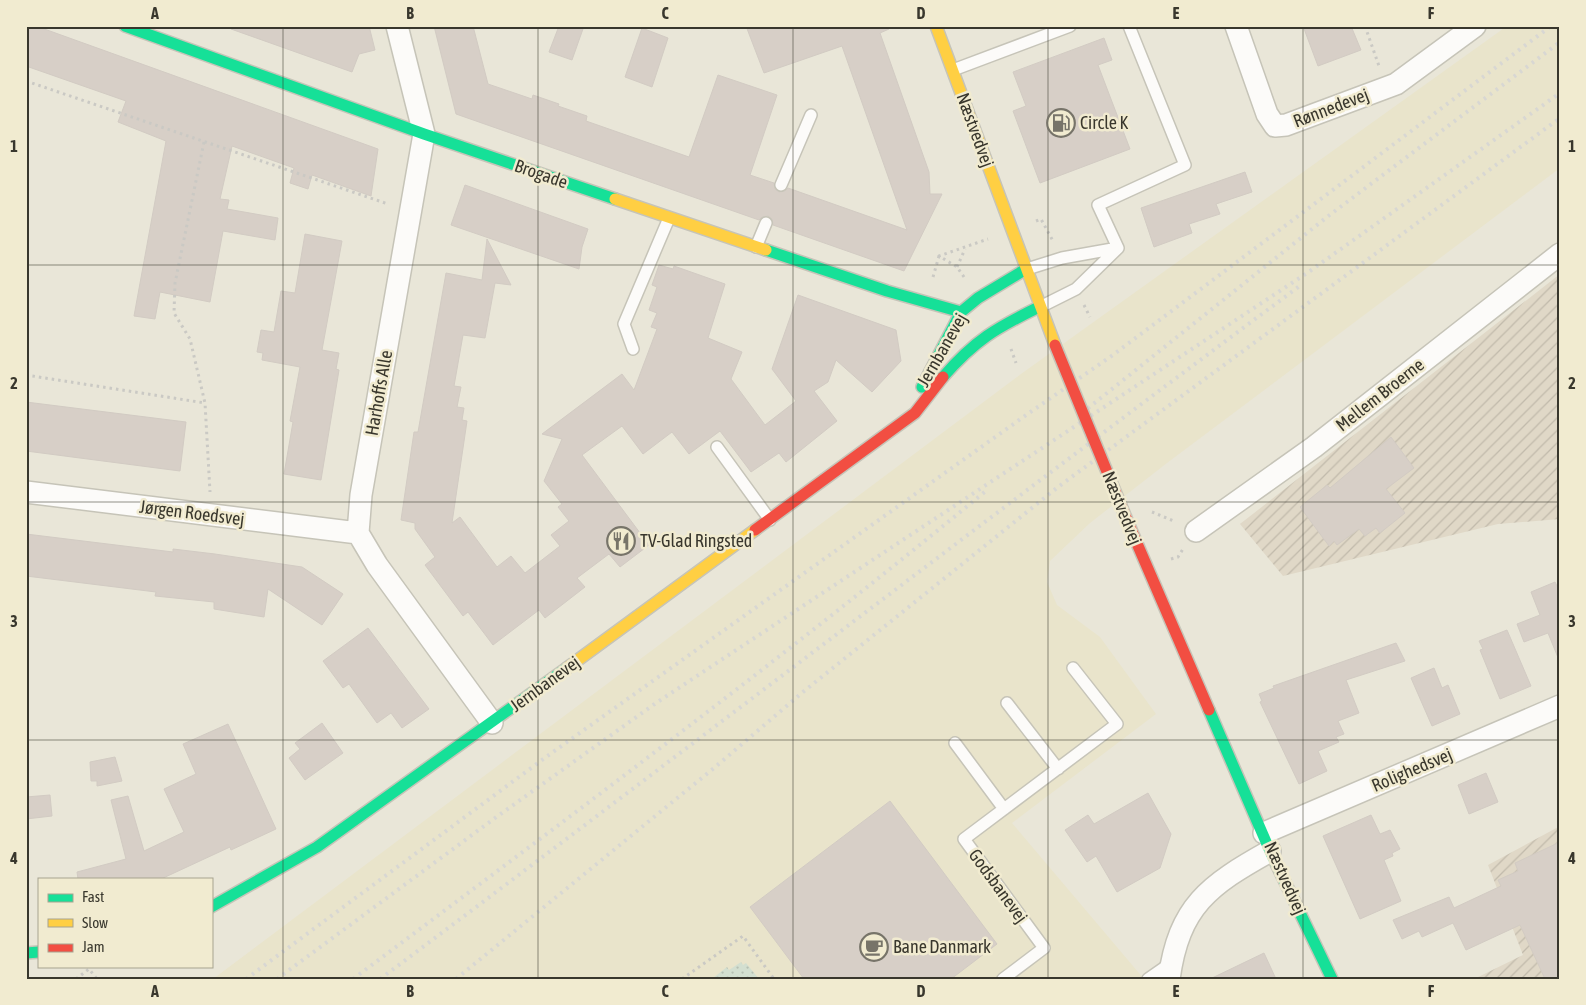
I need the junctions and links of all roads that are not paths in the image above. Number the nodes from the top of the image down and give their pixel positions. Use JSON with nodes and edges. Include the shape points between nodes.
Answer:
{"nodes":[{"id":1,"x":125,"y":26,"type":"edge"},
{"id":2,"x":397,"y":26,"type":"edge"},
{"id":3,"x":936,"y":26,"type":"edge"},
{"id":4,"x":1070,"y":26,"type":"edge"},
{"id":5,"x":1129,"y":26,"type":"edge"},
{"id":6,"x":1236,"y":26,"type":"edge"},
{"id":7,"x":1475,"y":26,"type":"edge"},
{"id":8,"x":953,"y":70,"type":"junction"},
{"id":9,"x":811,"y":115,"type":"dead end"},
{"id":10,"x":424,"y":134,"type":"junction"},
{"id":11,"x":781,"y":186,"type":"dead end"},
{"id":12,"x":669,"y":218,"type":"junction"},
{"id":13,"x":766,"y":223,"type":"dead end"},
{"id":14,"x":756,"y":247,"type":"junction"},
{"id":15,"x":1118,"y":248,"type":"junction"},
{"id":16,"x":1560,"y":254,"type":"edge"},
{"id":17,"x":1026,"y":269,"type":"junction"},
{"id":18,"x":1039,"y":307,"type":"junction"},
{"id":19,"x":960,"y":312,"type":"junction"},
{"id":20,"x":634,"y":349,"type":"dead end"},
{"id":21,"x":869,"y":446,"type":"junction"},
{"id":22,"x":717,"y":447,"type":"dead end"},
{"id":23,"x":26,"y":492,"type":"edge"},
{"id":24,"x":770,"y":520,"type":"junction"},
{"id":25,"x":1196,"y":531,"type":"dead end"},
{"id":26,"x":358,"y":533,"type":"junction"},
{"id":27,"x":1073,"y":668,"type":"dead end"},
{"id":28,"x":1007,"y":703,"type":"dead end"},
{"id":29,"x":1560,"y":706,"type":"edge"},
{"id":30,"x":492,"y":723,"type":"junction"},
{"id":31,"x":955,"y":743,"type":"dead end"},
{"id":32,"x":1058,"y":769,"type":"junction"},
{"id":33,"x":1004,"y":809,"type":"junction"},
{"id":34,"x":1267,"y":842,"type":"junction"},
{"id":35,"x":212,"y":906,"type":"edge"},
{"id":36,"x":1170,"y":971,"type":"edge"},
{"id":37,"x":1003,"y":979,"type":"edge"},
{"id":38,"x":1148,"y":979,"type":"edge"},
{"id":39,"x":1332,"y":979,"type":"edge"}],
"edges":[{"from":1,"to":10,"type":"main road","name":"Brogade"},
{"from":2,"to":10,"type":"street","name":"Harhoffs Alle"},
{"from":3,"to":8,"type":"main road","name":"Næstvedvej"},
{"from":4,"to":8,"type":"lane"},
{"from":5,"to":15,"type":"lane","via":[[1186,165],[1098,205]]},
{"from":6,"to":7,"type":"street","name":"Rønnedevej","via":[[1275,126],[1286,125],[1396,84]]},
{"from":8,"to":17,"type":"main road","name":"Næstvedvej"},
{"from":9,"to":11,"type":"lane"},
{"from":10,"to":12,"type":"main road","name":"Brogade"},
{"from":10,"to":26,"type":"street","name":"Harhoffs Alle","via":[[361,495]]},
{"from":12,"to":14,"type":"main road","name":"Brogade"},
{"from":12,"to":20,"type":"lane","via":[[624,324]]},
{"from":13,"to":14,"type":"lane"},
{"from":14,"to":19,"type":"main road","name":"Brogade","via":[[887,292]]},
{"from":15,"to":17,"type":"lane","via":[[1062,258]]},
{"from":15,"to":18,"type":"lane","via":[[1076,289]]},
{"from":16,"to":25,"type":"street","name":"Mellem Broerne","via":[[1314,447]]},
{"from":17,"to":18,"type":"main road","name":"Næstvedvej"},
{"from":17,"to":19,"type":"main road","name":"Jernbanevej"},
{"from":18,"to":21,"type":"main road","name":"Jernbanevej","via":[[997,327],[977,342],[915,413]]},
{"from":18,"to":34,"type":"main road","name":"Næstvedvej","bridge":true,"via":[[1126,518]]},
{"from":19,"to":21,"type":"main road","name":"Jernbanevej","via":[[925,383]]},
{"from":21,"to":24,"type":"main road","name":"Jernbanevej"},
{"from":22,"to":24,"type":"lane"},
{"from":23,"to":26,"type":"street","name":"Jørgen Roedsvej"},
{"from":24,"to":30,"type":"main road","name":"Jernbanevej"},
{"from":26,"to":30,"type":"street","via":[[377,565]]},
{"from":27,"to":32,"type":"lane","name":"Godsbanevej","via":[[1117,724]]},
{"from":28,"to":32,"type":"lane"},
{"from":29,"to":34,"type":"street","name":"Rolighedsvej"},
{"from":30,"to":35,"type":"main road","name":"Jernbanevej","via":[[318,847]]},
{"from":31,"to":33,"type":"lane"},
{"from":32,"to":33,"type":"lane","name":"Godsbanevej"},
{"from":33,"to":37,"type":"lane","name":"Godsbanevej","via":[[964,839],[1044,948]]},
{"from":34,"to":36,"type":"street","via":[[1202,895],[1179,932]]},
{"from":34,"to":39,"type":"main road","name":"Næstvedvej"},
{"from":36,"to":38,"type":"lane"}]}
